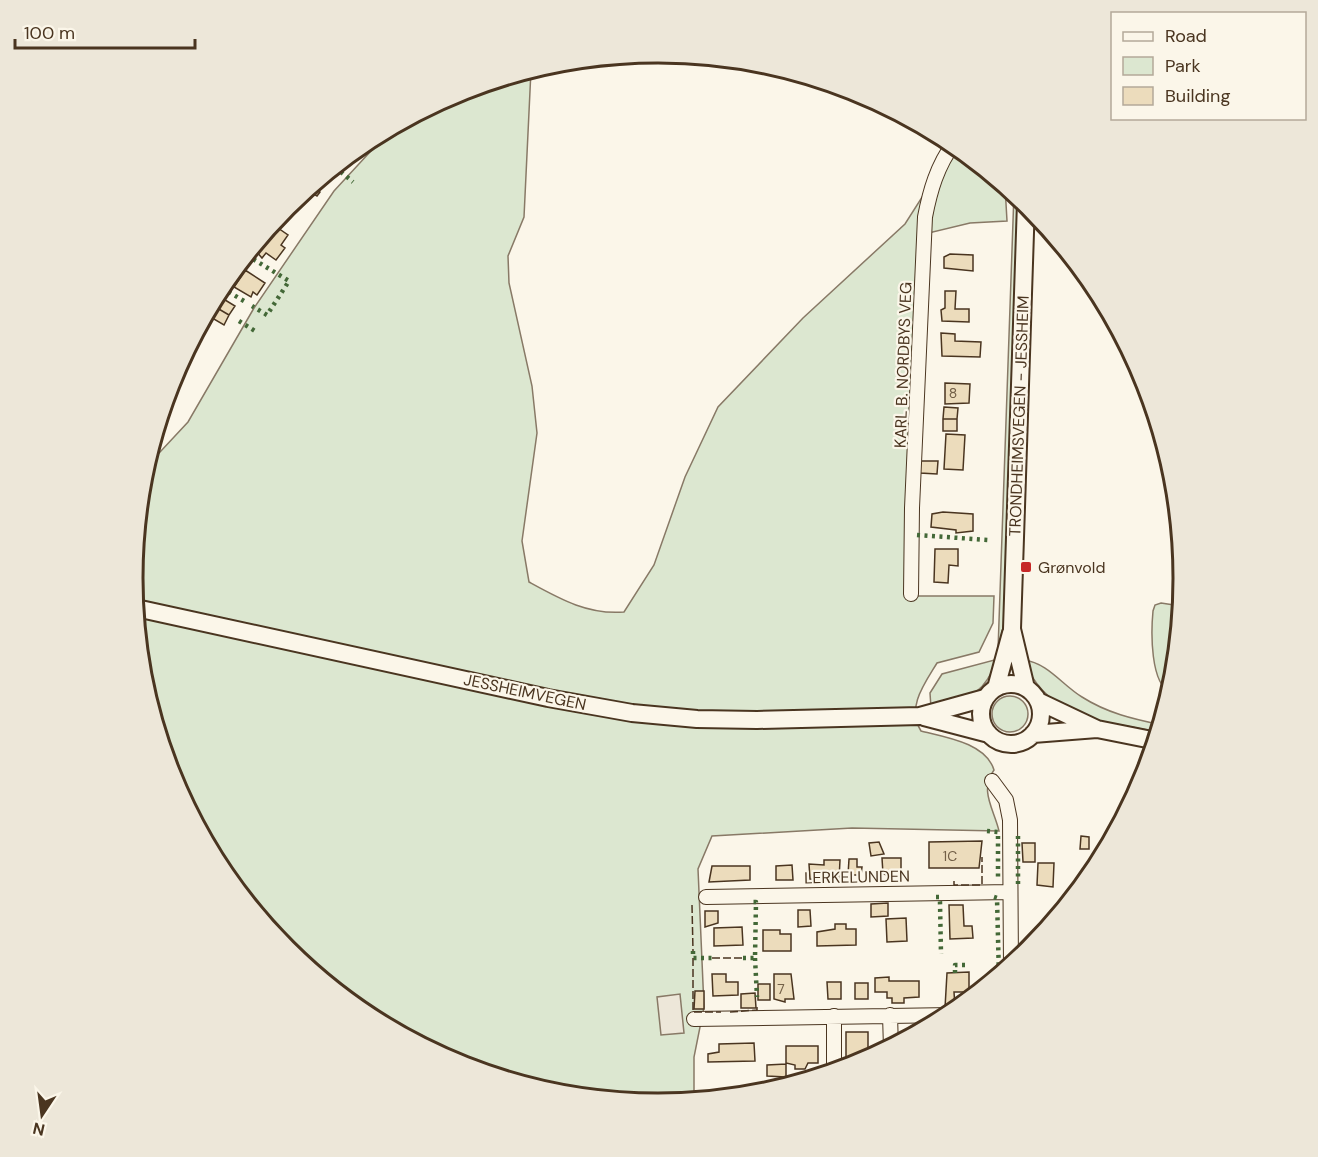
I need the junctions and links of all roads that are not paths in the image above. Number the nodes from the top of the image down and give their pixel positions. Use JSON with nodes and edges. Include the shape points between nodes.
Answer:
{"nodes":[{"id":1,"x":948,"y":152,"type":"edge"},
{"id":2,"x":1026,"y":216,"type":"edge"},
{"id":3,"x":911,"y":594,"type":"dead end"},
{"id":4,"x":145,"y":610,"type":"edge"},
{"id":5,"x":1012,"y":629,"type":"junction"},
{"id":6,"x":1026,"y":688,"type":"junction"},
{"id":7,"x":991,"y":693,"type":"junction"},
{"id":8,"x":1038,"y":701,"type":"junction"},
{"id":9,"x":920,"y":716,"type":"junction"},
{"id":10,"x":1097,"y":729,"type":"junction"},
{"id":11,"x":989,"y":734,"type":"junction"},
{"id":12,"x":1033,"y":734,"type":"junction"},
{"id":13,"x":1148,"y":739,"type":"edge"},
{"id":14,"x":992,"y":781,"type":"dead end"},
{"id":15,"x":1010,"y":892,"type":"junction"},
{"id":16,"x":706,"y":897,"type":"dead end"},
{"id":17,"x":1011,"y":955,"type":"edge"},
{"id":18,"x":890,"y":1015,"type":"junction"},
{"id":19,"x":933,"y":1015,"type":"edge"},
{"id":20,"x":834,"y":1016,"type":"junction"},
{"id":21,"x":694,"y":1019,"type":"dead end"},
{"id":22,"x":891,"y":1039,"type":"edge"},
{"id":23,"x":834,"y":1064,"type":"edge"}],
"edges":[{"from":1,"to":3,"type":"street","name":"KARL B. NORDBYS VEG","via":[[930,192],[925,218]]},
{"from":2,"to":5,"type":"main road","name":"TRONDHEIMSVEGEN - JESSHEIM"},
{"from":4,"to":9,"type":"main road","name":"JESSHEIMVEGEN","via":[[633,713],[756,720]]},
{"from":5,"to":6,"type":"main road","name":"TRONDHEIMSVEGEN - JESSHEIM"},
{"from":5,"to":7,"type":"main road","name":"TRONDHEIMSVEGEN - JESSHEIM"},
{"from":6,"to":7,"type":"main road","via":[[1011,684]]},
{"from":6,"to":8,"type":"main road"},
{"from":7,"to":9,"type":"main road","name":"JESSHEIMVEGEN"},
{"from":7,"to":11,"type":"main road","via":[[981,717]]},
{"from":8,"to":10,"type":"main road"},
{"from":8,"to":12,"type":"main road","via":[[1040,718]]},
{"from":9,"to":11,"type":"main road","name":"JESSHEIMVEGEN"},
{"from":10,"to":12,"type":"main road"},
{"from":10,"to":13,"type":"main road"},
{"from":11,"to":12,"type":"main road","via":[[1011,744]]},
{"from":14,"to":15,"type":"street","via":[[1008,807]]},
{"from":15,"to":16,"type":"street","name":"LERKELUNDEN"},
{"from":15,"to":17,"type":"street"},
{"from":18,"to":19,"type":"street"},
{"from":18,"to":20,"type":"street"},
{"from":18,"to":22,"type":"street"},
{"from":20,"to":21,"type":"street"},
{"from":20,"to":23,"type":"street"}]}
